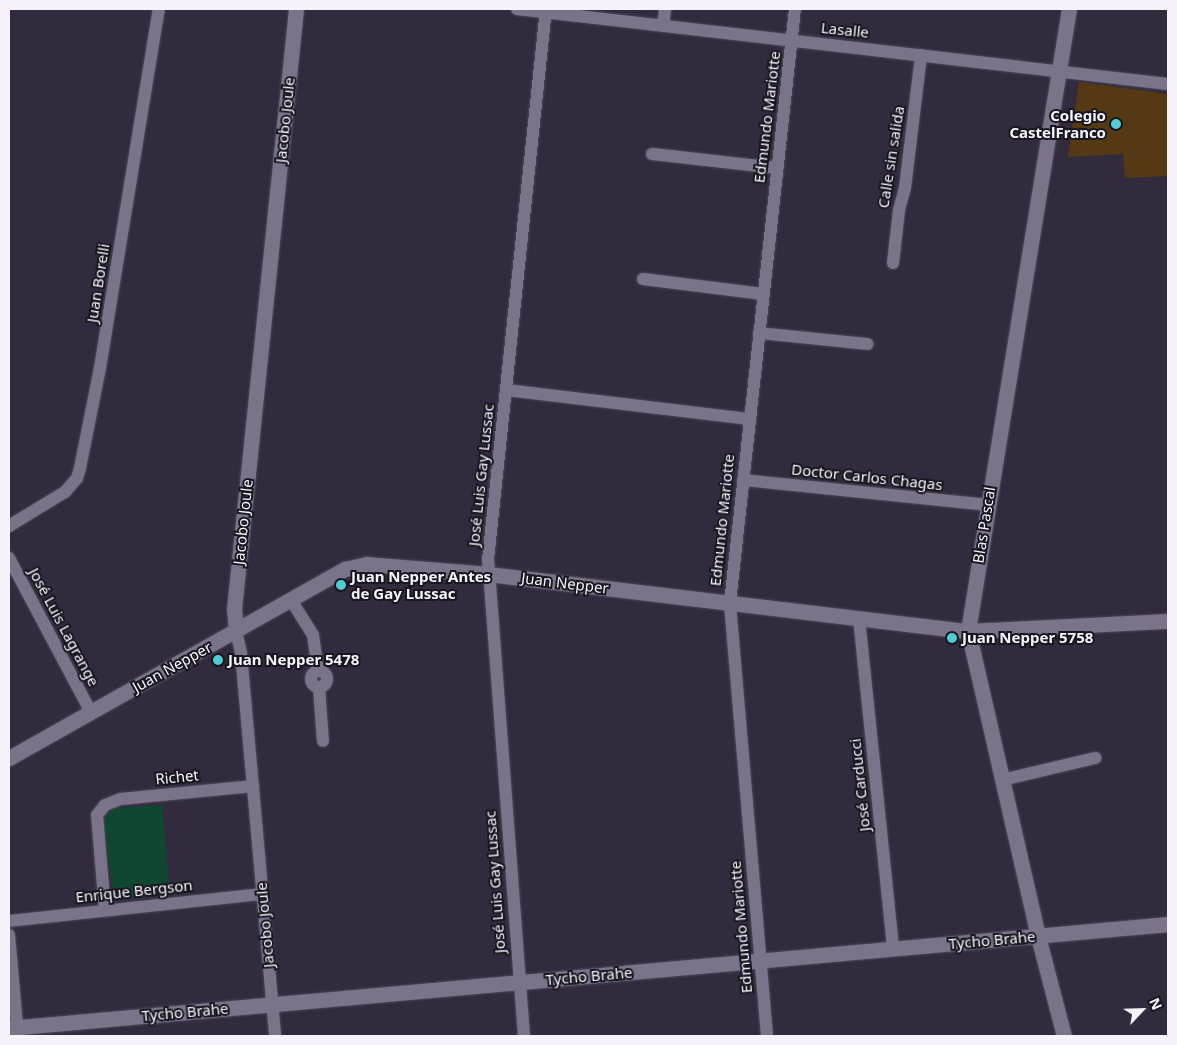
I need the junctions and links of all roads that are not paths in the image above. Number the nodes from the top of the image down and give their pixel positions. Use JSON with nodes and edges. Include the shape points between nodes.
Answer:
{"nodes":[{"id":1,"x":159,"y":9,"type":"edge"},
{"id":2,"x":296,"y":9,"type":"edge"},
{"id":3,"x":517,"y":9,"type":"edge"},
{"id":4,"x":665,"y":9,"type":"edge"},
{"id":5,"x":795,"y":9,"type":"edge"},
{"id":6,"x":1069,"y":9,"type":"edge"},
{"id":7,"x":546,"y":10,"type":"edge"},
{"id":8,"x":663,"y":26,"type":"junction"},
{"id":9,"x":792,"y":41,"type":"junction"},
{"id":10,"x":921,"y":55,"type":"junction"},
{"id":11,"x":1059,"y":72,"type":"junction"},
{"id":12,"x":1168,"y":84,"type":"edge"},
{"id":13,"x":652,"y":154,"type":"dead end"},
{"id":14,"x":777,"y":168,"type":"junction"},
{"id":15,"x":893,"y":263,"type":"dead end"},
{"id":16,"x":643,"y":279,"type":"dead end"},
{"id":17,"x":763,"y":294,"type":"junction"},
{"id":18,"x":759,"y":333,"type":"junction"},
{"id":19,"x":867,"y":344,"type":"dead end"},
{"id":20,"x":506,"y":390,"type":"junction"},
{"id":21,"x":750,"y":419,"type":"junction"},
{"id":22,"x":743,"y":480,"type":"junction"},
{"id":23,"x":988,"y":505,"type":"junction"},
{"id":24,"x":9,"y":526,"type":"edge"},
{"id":25,"x":9,"y":558,"type":"edge"},
{"id":26,"x":488,"y":574,"type":"junction"},
{"id":27,"x":292,"y":600,"type":"junction"},
{"id":28,"x":730,"y":603,"type":"junction"},
{"id":29,"x":859,"y":618,"type":"junction"},
{"id":30,"x":1168,"y":621,"type":"edge"},
{"id":31,"x":236,"y":631,"type":"junction"},
{"id":32,"x":968,"y":631,"type":"junction"},
{"id":33,"x":91,"y":712,"type":"junction"},
{"id":34,"x":323,"y":741,"type":"dead end"},
{"id":35,"x":9,"y":756,"type":"edge"},
{"id":36,"x":1095,"y":758,"type":"dead end"},
{"id":37,"x":1002,"y":780,"type":"junction"},
{"id":38,"x":253,"y":786,"type":"junction"},
{"id":39,"x":262,"y":894,"type":"junction"},
{"id":40,"x":105,"y":910,"type":"junction"},
{"id":41,"x":9,"y":921,"type":"edge"},
{"id":42,"x":1168,"y":924,"type":"edge"},
{"id":43,"x":9,"y":934,"type":"edge"},
{"id":44,"x":1038,"y":936,"type":"junction"},
{"id":45,"x":893,"y":949,"type":"junction"},
{"id":46,"x":760,"y":960,"type":"junction"},
{"id":47,"x":518,"y":982,"type":"junction"},
{"id":48,"x":272,"y":1005,"type":"junction"},
{"id":49,"x":15,"y":1030,"type":"edge"},
{"id":50,"x":275,"y":1036,"type":"edge"},
{"id":51,"x":524,"y":1036,"type":"edge"},
{"id":52,"x":767,"y":1036,"type":"edge"},
{"id":53,"x":1064,"y":1036,"type":"edge"}],
"edges":[{"from":1,"to":24,"type":"street","name":"Juan Borelli","via":[[100,368],[80,468],[77,478],[65,492]]},
{"from":2,"to":31,"type":"main road","name":"Jacobo Joule","via":[[234,610]]},
{"from":3,"to":7,"type":"street","name":"Lasalle"},
{"from":4,"to":8,"type":"street"},
{"from":5,"to":9,"type":"street","name":"Edmundo Mariotte"},
{"from":6,"to":11,"type":"main road","name":"Blas Pascal"},
{"from":7,"to":8,"type":"street","name":"Lasalle"},
{"from":7,"to":20,"type":"street","name":"José Luis Gay Lussac"},
{"from":8,"to":9,"type":"street","name":"Lasalle"},
{"from":9,"to":10,"type":"street","name":"Lasalle"},
{"from":9,"to":14,"type":"street","name":"Edmundo Mariotte"},
{"from":10,"to":11,"type":"street","name":"Lasalle"},
{"from":10,"to":15,"type":"street","name":"Calle sin salida"},
{"from":11,"to":12,"type":"street","name":"Lasalle"},
{"from":11,"to":23,"type":"main road","name":"Blas Pascal"},
{"from":13,"to":14,"type":"street"},
{"from":14,"to":17,"type":"street","name":"Edmundo Mariotte"},
{"from":16,"to":17,"type":"street"},
{"from":17,"to":18,"type":"street","name":"Edmundo Mariotte"},
{"from":18,"to":19,"type":"street"},
{"from":18,"to":21,"type":"street","name":"Edmundo Mariotte"},
{"from":20,"to":21,"type":"street"},
{"from":20,"to":26,"type":"street","name":"José Luis Gay Lussac"},
{"from":21,"to":22,"type":"street","name":"Edmundo Mariotte"},
{"from":22,"to":23,"type":"street","name":"Doctor Carlos Chagas"},
{"from":22,"to":28,"type":"street","name":"Edmundo Mariotte"},
{"from":23,"to":32,"type":"main road","name":"Blas Pascal"},
{"from":25,"to":33,"type":"street","name":"José Luis Lagrange"},
{"from":26,"to":27,"type":"main road","name":"Juan Nepper","via":[[367,564],[345,570]]},
{"from":26,"to":28,"type":"main road","name":"Juan Nepper"},
{"from":26,"to":47,"type":"street","name":"José Luis Gay Lussac"},
{"from":27,"to":31,"type":"main road","name":"Juan Nepper"},
{"from":27,"to":34,"type":"street","via":[[313,635],[318,670],[310,678],[312,685],[319,688]]},
{"from":28,"to":29,"type":"main road","name":"Juan Nepper"},
{"from":28,"to":46,"type":"street","name":"Edmundo Mariotte"},
{"from":29,"to":32,"type":"main road","name":"Juan Nepper"},
{"from":29,"to":45,"type":"street","name":"José Carducci"},
{"from":30,"to":32,"type":"main road","name":"Juan Nepper"},
{"from":31,"to":33,"type":"main road","name":"Juan Nepper"},
{"from":31,"to":38,"type":"street","name":"Jacobo Joule"},
{"from":32,"to":37,"type":"main road","name":"Blas Pascal"},
{"from":33,"to":35,"type":"main road","name":"Juan Nepper"},
{"from":36,"to":37,"type":"street"},
{"from":37,"to":44,"type":"main road","name":"Blas Pascal"},
{"from":38,"to":39,"type":"street","name":"Jacobo Joule"},
{"from":38,"to":40,"type":"street","name":"Richet","via":[[121,799],[105,805],[97,815]]},
{"from":39,"to":40,"type":"street","name":"Enrique Bergson"},
{"from":39,"to":48,"type":"street","name":"Jacobo Joule"},
{"from":40,"to":41,"type":"street","name":"Enrique Bergson"},
{"from":42,"to":44,"type":"main road","name":"Tycho Brahe"},
{"from":43,"to":49,"type":"street"},
{"from":44,"to":45,"type":"main road","name":"Tycho Brahe"},
{"from":44,"to":53,"type":"main road","name":"Blas Pascal"},
{"from":45,"to":46,"type":"main road","name":"Tycho Brahe"},
{"from":46,"to":47,"type":"main road","name":"Tycho Brahe"},
{"from":46,"to":52,"type":"street","name":"Edmundo Mariotte"},
{"from":47,"to":48,"type":"main road","name":"Tycho Brahe"},
{"from":47,"to":51,"type":"street","name":"José Luis Gay Lussac"},
{"from":48,"to":49,"type":"main road","name":"Tycho Brahe"},
{"from":48,"to":50,"type":"street","name":"Jacobo Joule"}]}
